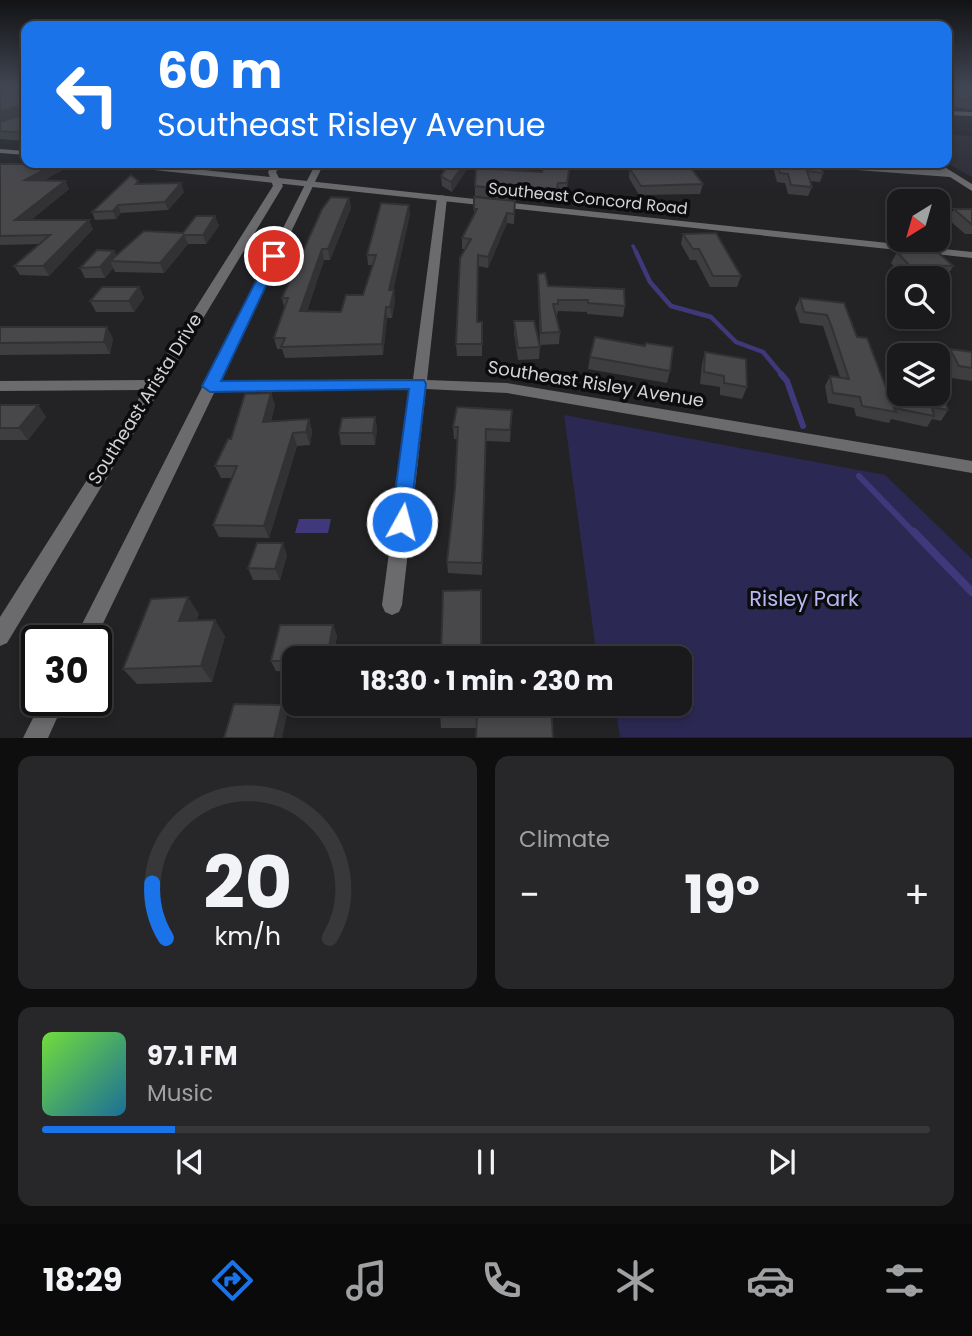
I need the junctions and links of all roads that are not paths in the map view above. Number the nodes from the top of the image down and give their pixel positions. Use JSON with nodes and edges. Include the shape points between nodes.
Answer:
{"nodes":[{"id":1,"x":0,"y":150,"type":"edge"},
{"id":2,"x":21,"y":152,"type":"edge"},
{"id":3,"x":163,"y":168,"type":"edge"},
{"id":4,"x":275,"y":168,"type":"edge"},
{"id":5,"x":318,"y":168,"type":"edge"},
{"id":6,"x":870,"y":168,"type":"edge"},
{"id":7,"x":940,"y":168,"type":"edge"},
{"id":8,"x":950,"y":174,"type":"junction"},
{"id":9,"x":275,"y":180,"type":"junction"},
{"id":10,"x":310,"y":183,"type":"junction"},
{"id":11,"x":972,"y":188,"type":"edge"},
{"id":12,"x":442,"y":198,"type":"junction"},
{"id":13,"x":972,"y":255,"type":"edge"},
{"id":14,"x":418,"y":384,"type":"junction"},
{"id":15,"x":154,"y":385,"type":"junction"},
{"id":16,"x":0,"y":386,"type":"edge"},
{"id":17,"x":210,"y":386,"type":"junction"},
{"id":18,"x":972,"y":467,"type":"edge"},
{"id":19,"x":392,"y":605,"type":"dead end"},
{"id":20,"x":91,"y":625,"type":"edge"},
{"id":21,"x":0,"y":636,"type":"edge"},
{"id":22,"x":46,"y":716,"type":"edge"},
{"id":23,"x":35,"y":737,"type":"edge"}],
"edges":[{"from":1,"to":2,"type":"street"},
{"from":3,"to":9,"type":"street","name":"Southeast Concord Road"},
{"from":4,"to":9,"type":"street","name":"Southeast Arista Drive"},
{"from":5,"to":10,"type":"street"},
{"from":6,"to":8,"type":"street"},
{"from":7,"to":8,"type":"street"},
{"from":8,"to":11,"type":"street"},
{"from":9,"to":10,"type":"street","name":"Southeast Concord Road"},
{"from":9,"to":15,"type":"street","name":"Southeast Arista Drive","via":[[278,186]]},
{"from":10,"to":12,"type":"street","name":"Southeast Concord Road"},
{"from":10,"to":17,"type":"street"},
{"from":12,"to":13,"type":"street","name":"Southeast Concord Road"},
{"from":12,"to":14,"type":"street"},
{"from":14,"to":17,"type":"street","name":"Southeast Risley Avenue"},
{"from":14,"to":18,"type":"street","name":"Southeast Risley Avenue","via":[[565,396]]},
{"from":14,"to":19,"type":"street"},
{"from":15,"to":16,"type":"street"},
{"from":15,"to":21,"type":"street","name":"Southeast Arista Drive"},
{"from":17,"to":20,"type":"street"},
{"from":22,"to":23,"type":"street"}]}
